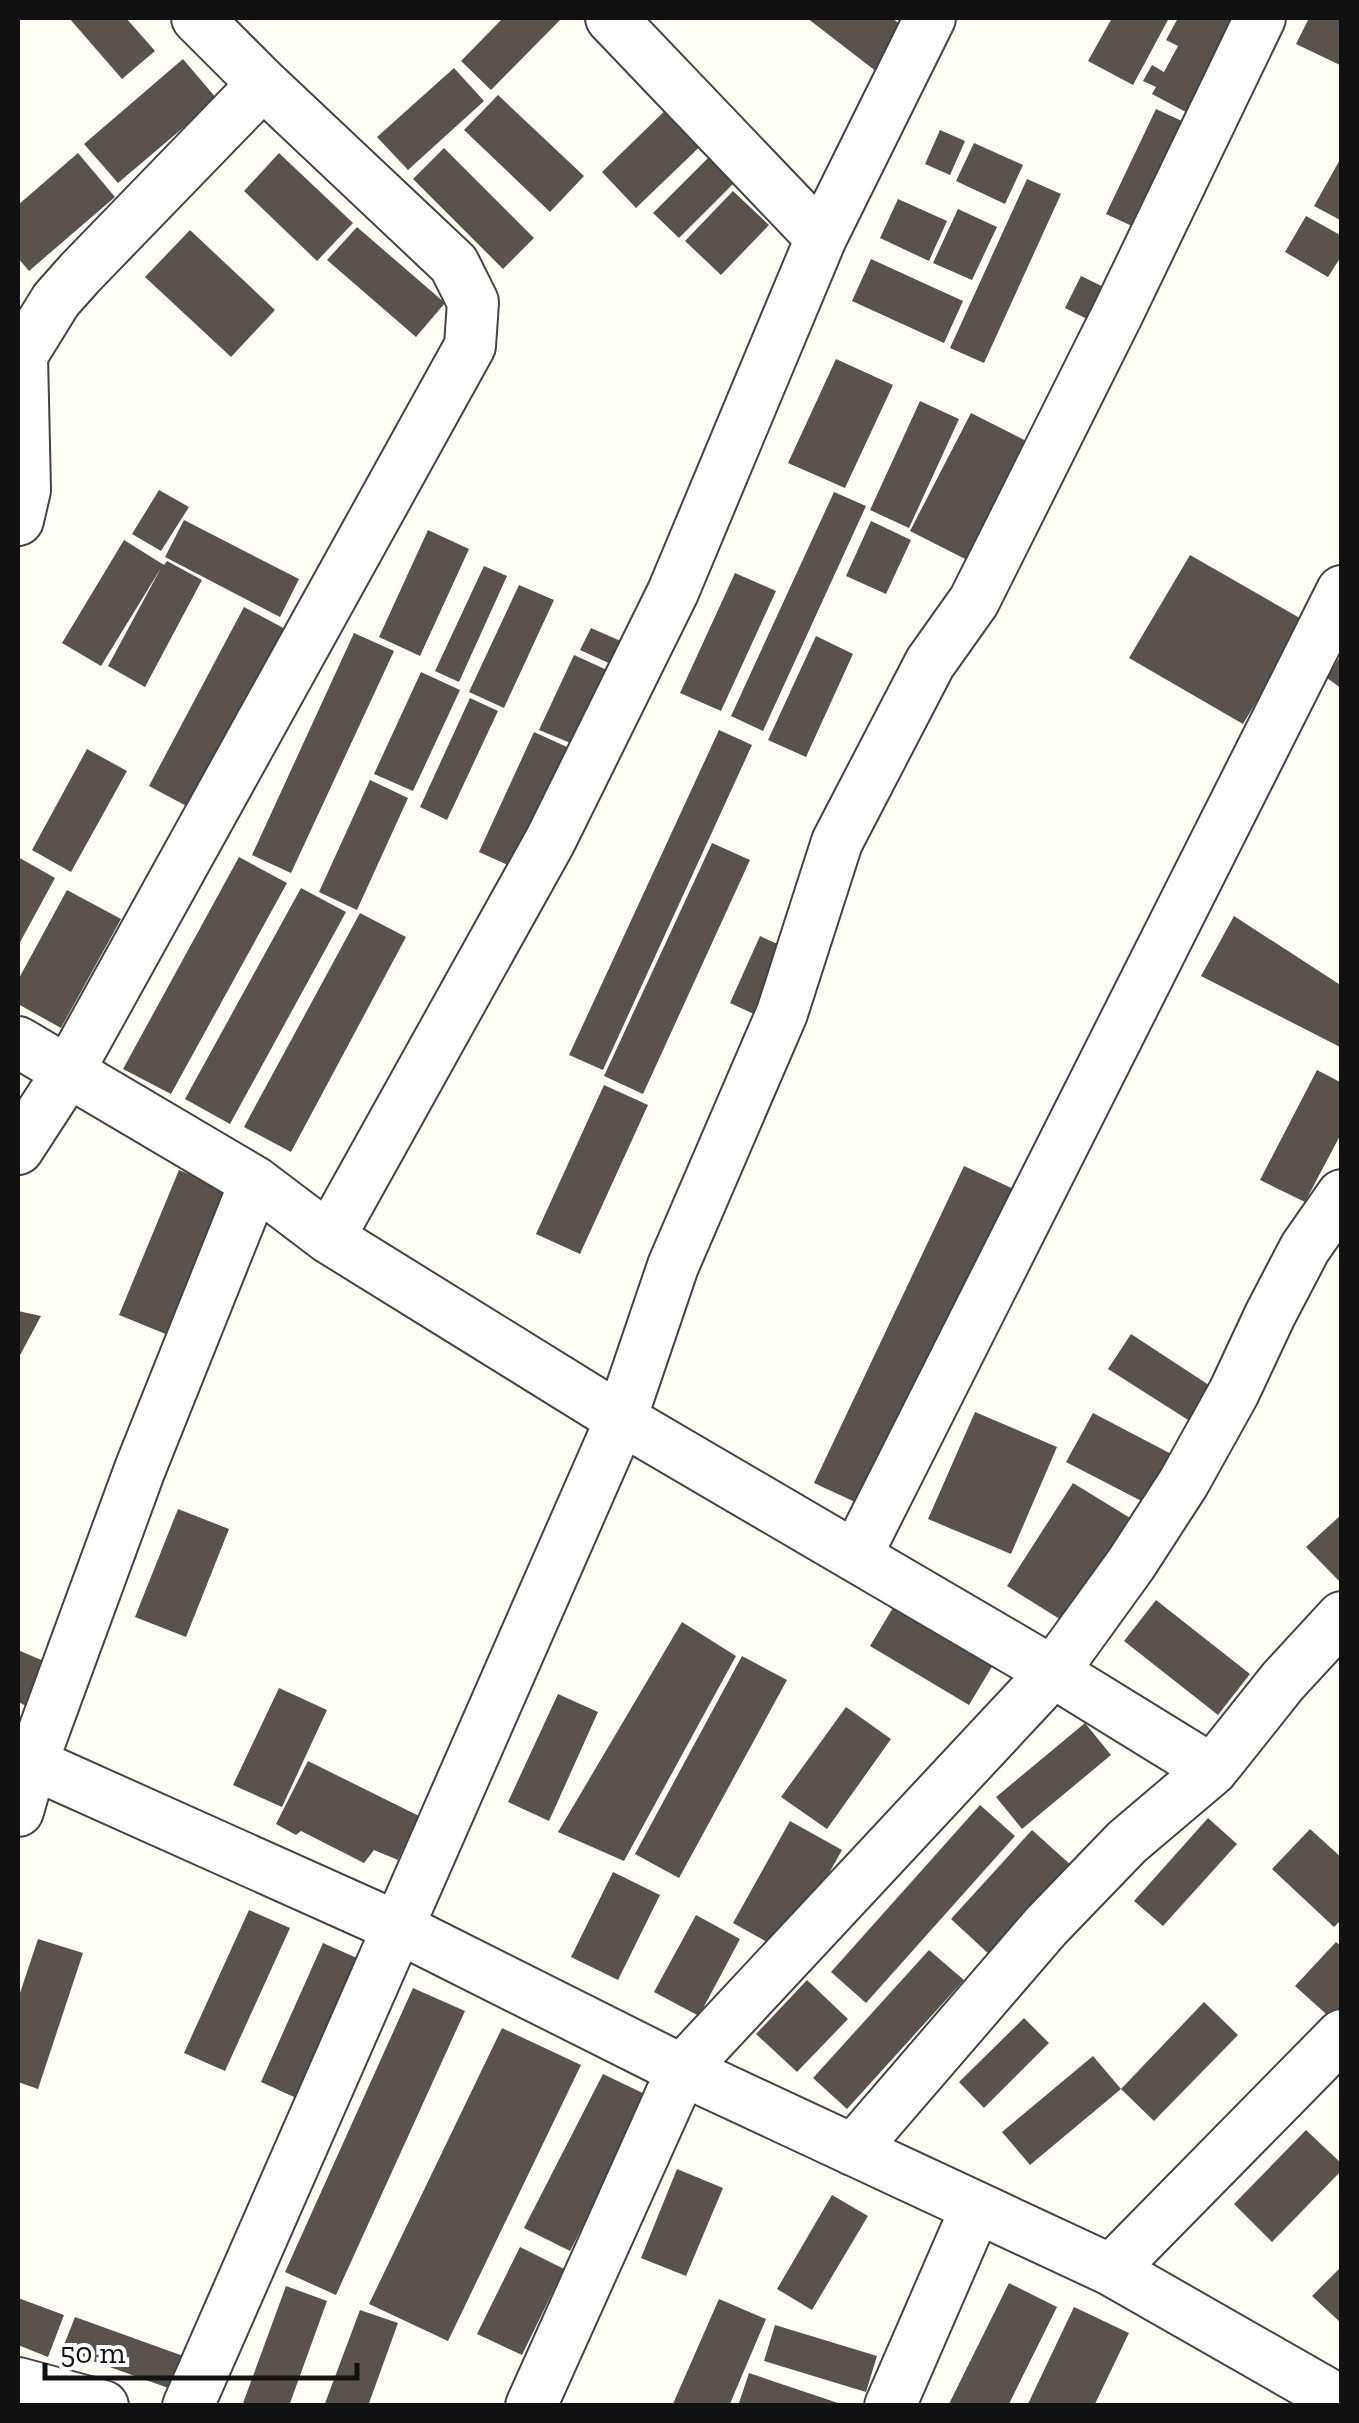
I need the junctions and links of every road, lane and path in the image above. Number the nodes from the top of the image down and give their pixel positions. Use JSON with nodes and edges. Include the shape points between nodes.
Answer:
{"nodes":[{"id":1,"x":198,"y":18,"type":"edge"},
{"id":2,"x":612,"y":18,"type":"edge"},
{"id":3,"x":930,"y":18,"type":"edge"},
{"id":4,"x":1260,"y":18,"type":"edge"},
{"id":5,"x":263,"y":84,"type":"junction"},
{"id":6,"x":821,"y":238,"type":"junction"},
{"id":7,"x":20,"y":353,"type":"edge"},
{"id":8,"x":18,"y":520,"type":"edge"},
{"id":9,"x":1342,"y":591,"type":"edge"},
{"id":10,"x":18,"y":1042,"type":"edge"},
{"id":11,"x":68,"y":1072,"type":"junction"},
{"id":12,"x":18,"y":1149,"type":"edge"},
{"id":13,"x":256,"y":1182,"type":"junction"},
{"id":14,"x":1342,"y":1195,"type":"edge"},
{"id":15,"x":328,"y":1238,"type":"junction"},
{"id":16,"x":621,"y":1418,"type":"junction"},
{"id":17,"x":856,"y":1556,"type":"junction"},
{"id":18,"x":1342,"y":1617,"type":"edge"},
{"id":19,"x":1052,"y":1672,"type":"junction"},
{"id":20,"x":25,"y":1760,"type":"edge"},
{"id":21,"x":1212,"y":1770,"type":"junction"},
{"id":22,"x":18,"y":1811,"type":"edge"},
{"id":23,"x":396,"y":1927,"type":"junction"},
{"id":24,"x":1342,"y":2035,"type":"edge"},
{"id":25,"x":682,"y":2070,"type":"junction"},
{"id":26,"x":853,"y":2150,"type":"junction"},
{"id":27,"x":976,"y":2208,"type":"junction"},
{"id":28,"x":1111,"y":2270,"type":"junction"},
{"id":29,"x":18,"y":2383,"type":"edge"},
{"id":30,"x":1342,"y":2402,"type":"edge"},
{"id":31,"x":103,"y":2406,"type":"edge"},
{"id":32,"x":188,"y":2406,"type":"edge"},
{"id":33,"x":530,"y":2406,"type":"edge"},
{"id":34,"x":890,"y":2406,"type":"edge"}],
"edges":[{"from":1,"to":5,"type":"street"},
{"from":2,"to":6,"type":"street"},
{"from":3,"to":6,"type":"street"},
{"from":4,"to":16,"type":"street","via":[[974,601],[930,663],[837,842],[782,1012],[674,1266]]},
{"from":5,"to":7,"type":"street","via":[[80,273]]},
{"from":5,"to":11,"type":"street","via":[[454,264],[474,302],[470,346]]},
{"from":6,"to":15,"type":"street","via":[[656,628],[550,841]]},
{"from":7,"to":8,"type":"street","via":[[25,490]]},
{"from":9,"to":17,"type":"street"},
{"from":10,"to":11,"type":"street"},
{"from":11,"to":12,"type":"street"},
{"from":11,"to":13,"type":"street"},
{"from":13,"to":15,"type":"street"},
{"from":13,"to":20,"type":"street"},
{"from":14,"to":19,"type":"street","via":[[1305,1248],[1184,1482]]},
{"from":15,"to":16,"type":"street"},
{"from":16,"to":17,"type":"street"},
{"from":16,"to":23,"type":"street"},
{"from":17,"to":19,"type":"street"},
{"from":18,"to":21,"type":"street"},
{"from":19,"to":21,"type":"street"},
{"from":19,"to":25,"type":"street"},
{"from":20,"to":22,"type":"street"},
{"from":20,"to":23,"type":"street"},
{"from":21,"to":26,"type":"street","via":[[1127,1842],[1046,1926]]},
{"from":23,"to":25,"type":"street"},
{"from":23,"to":32,"type":"street"},
{"from":24,"to":28,"type":"street"},
{"from":25,"to":26,"type":"street"},
{"from":25,"to":33,"type":"street"},
{"from":26,"to":27,"type":"street"},
{"from":27,"to":28,"type":"street"},
{"from":27,"to":34,"type":"street"},
{"from":28,"to":30,"type":"street"},
{"from":29,"to":31,"type":"street"}]}
